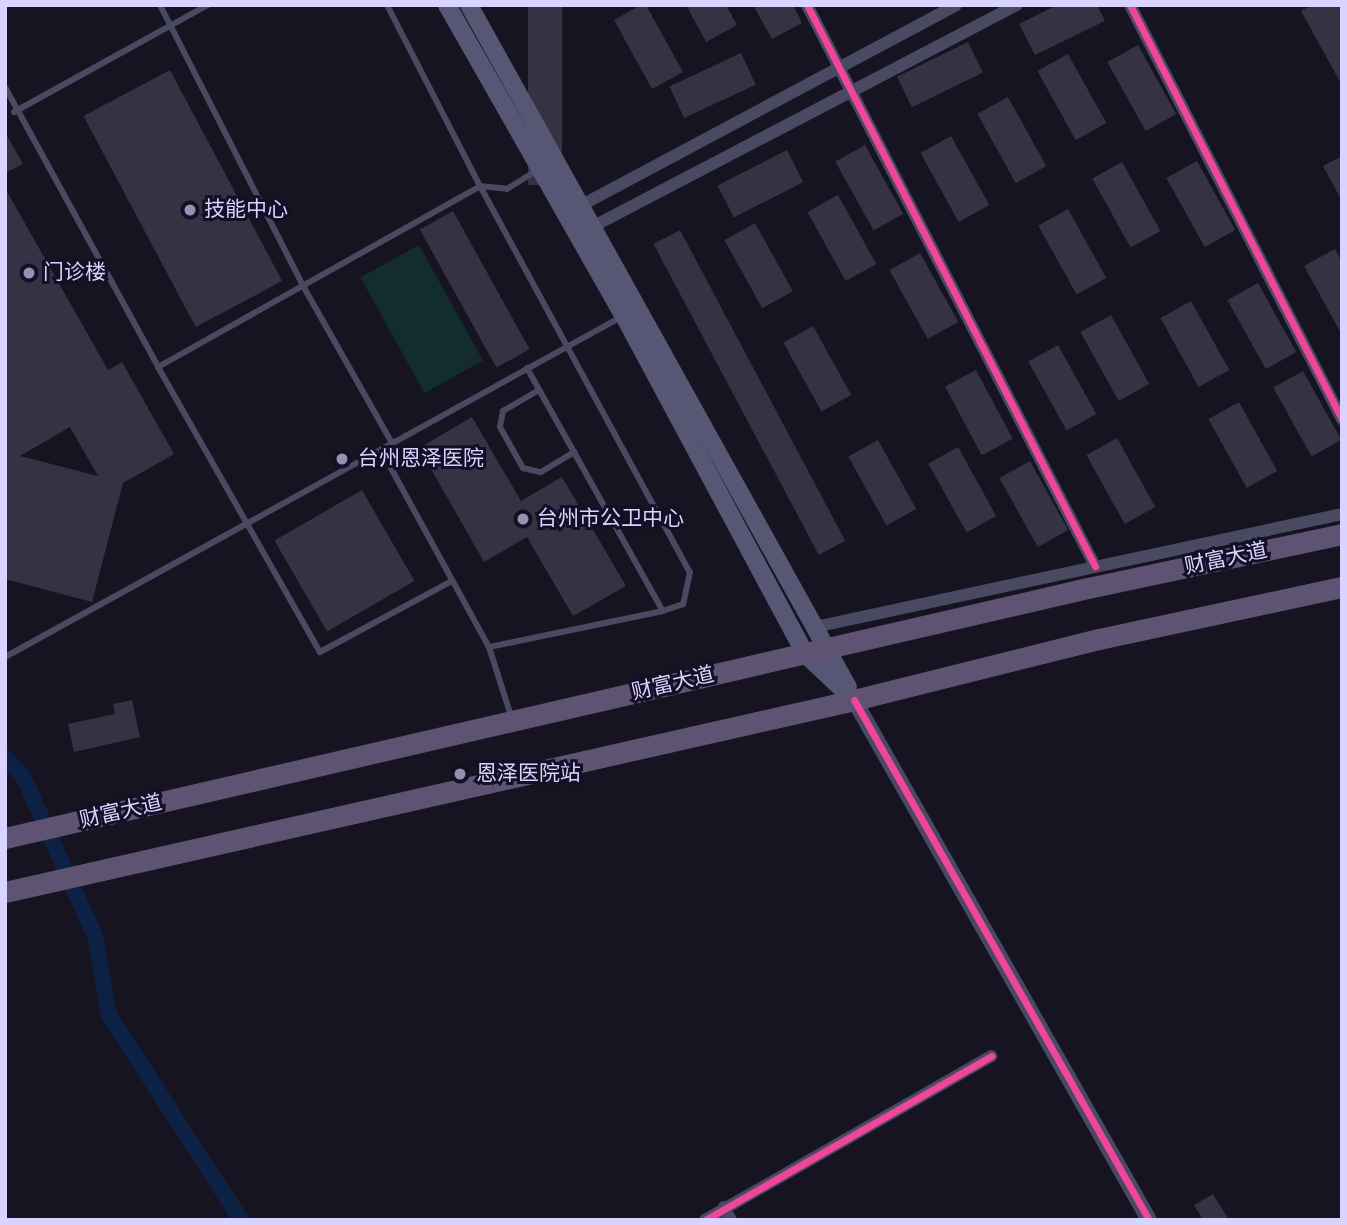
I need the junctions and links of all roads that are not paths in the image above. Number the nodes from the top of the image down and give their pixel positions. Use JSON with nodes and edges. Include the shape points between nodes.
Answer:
{"nodes":[{"id":1,"x":160,"y":5,"type":"edge"},
{"id":2,"x":208,"y":5,"type":"edge"},
{"id":3,"x":387,"y":5,"type":"edge"},
{"id":4,"x":447,"y":5,"type":"edge"},
{"id":5,"x":469,"y":5,"type":"edge"},
{"id":6,"x":807,"y":5,"type":"edge"},
{"id":7,"x":956,"y":5,"type":"edge"},
{"id":8,"x":1017,"y":5,"type":"edge"},
{"id":9,"x":1130,"y":5,"type":"edge"},
{"id":10,"x":171,"y":26,"type":"junction"},
{"id":11,"x":840,"y":68,"type":"junction"},
{"id":12,"x":5,"y":87,"type":"edge"},
{"id":13,"x":853,"y":92,"type":"junction"},
{"id":14,"x":16,"y":111,"type":"junction"},
{"id":15,"x":547,"y":164,"type":"junction"},
{"id":16,"x":480,"y":186,"type":"junction"},
{"id":17,"x":580,"y":206,"type":"junction"},
{"id":18,"x":592,"y":227,"type":"junction"},
{"id":19,"x":302,"y":284,"type":"junction"},
{"id":20,"x":631,"y":312,"type":"junction"},
{"id":21,"x":567,"y":346,"type":"junction"},
{"id":22,"x":158,"y":367,"type":"junction"},
{"id":23,"x":527,"y":368,"type":"junction"},
{"id":24,"x":539,"y":390,"type":"junction"},
{"id":25,"x":1342,"y":420,"type":"edge"},
{"id":26,"x":392,"y":443,"type":"junction"},
{"id":27,"x":381,"y":450,"type":"junction"},
{"id":28,"x":574,"y":452,"type":"junction"},
{"id":29,"x":1342,"y":514,"type":"edge"},
{"id":30,"x":247,"y":524,"type":"junction"},
{"id":31,"x":1342,"y":534,"type":"edge"},
{"id":32,"x":1095,"y":566,"type":"junction"},
{"id":33,"x":452,"y":581,"type":"junction"},
{"id":34,"x":1342,"y":587,"type":"edge"},
{"id":35,"x":663,"y":611,"type":"junction"},
{"id":36,"x":815,"y":627,"type":"junction"},
{"id":37,"x":489,"y":647,"type":"junction"},
{"id":38,"x":829,"y":651,"type":"junction"},
{"id":39,"x":805,"y":654,"type":"junction"},
{"id":40,"x":5,"y":657,"type":"edge"},
{"id":41,"x":854,"y":700,"type":"junction"},
{"id":42,"x":512,"y":721,"type":"junction"},
{"id":43,"x":13,"y":836,"type":"edge"},
{"id":44,"x":5,"y":892,"type":"edge"},
{"id":45,"x":991,"y":1056,"type":"dead end"},
{"id":46,"x":724,"y":1207,"type":"junction"},
{"id":47,"x":705,"y":1220,"type":"edge"},
{"id":48,"x":731,"y":1220,"type":"edge"},
{"id":49,"x":1149,"y":1220,"type":"edge"}],
"edges":[{"from":1,"to":10,"type":"lane"},
{"from":2,"to":10,"type":"lane"},
{"from":3,"to":16,"type":"lane"},
{"from":4,"to":15,"type":"main road"},
{"from":5,"to":15,"type":"main road"},
{"from":6,"to":11,"type":"street"},
{"from":7,"to":11,"type":"street"},
{"from":8,"to":13,"type":"street"},
{"from":9,"to":25,"type":"street"},
{"from":10,"to":14,"type":"lane"},
{"from":10,"to":19,"type":"lane"},
{"from":11,"to":13,"type":"street"},
{"from":11,"to":17,"type":"street"},
{"from":12,"to":14,"type":"lane"},
{"from":13,"to":18,"type":"street"},
{"from":13,"to":32,"type":"street"},
{"from":14,"to":22,"type":"lane"},
{"from":15,"to":16,"type":"lane","via":[[507,189]]},
{"from":15,"to":17,"type":"main road"},
{"from":15,"to":20,"type":"main road"},
{"from":16,"to":19,"type":"lane"},
{"from":16,"to":21,"type":"lane"},
{"from":17,"to":18,"type":"main road"},
{"from":18,"to":20,"type":"main road"},
{"from":19,"to":22,"type":"lane"},
{"from":19,"to":26,"type":"lane"},
{"from":20,"to":21,"type":"lane"},
{"from":20,"to":36,"type":"main road"},
{"from":20,"to":39,"type":"main road"},
{"from":21,"to":23,"type":"lane"},
{"from":21,"to":35,"type":"lane","via":[[690,572],[683,604]]},
{"from":22,"to":30,"type":"lane"},
{"from":23,"to":24,"type":"lane"},
{"from":23,"to":26,"type":"lane"},
{"from":24,"to":28,"type":"lane"},
{"from":24,"to":28,"type":"lane","via":[[503,411],[500,427],[523,468],[541,472]]},
{"from":26,"to":27,"type":"lane"},
{"from":27,"to":30,"type":"lane"},
{"from":27,"to":33,"type":"lane"},
{"from":28,"to":35,"type":"lane"},
{"from":29,"to":32,"type":"street"},
{"from":30,"to":33,"type":"lane","via":[[320,652]]},
{"from":30,"to":40,"type":"lane"},
{"from":31,"to":38,"type":"main road","name":"财富大道"},
{"from":32,"to":36,"type":"street"},
{"from":33,"to":37,"type":"lane"},
{"from":34,"to":41,"type":"main road","via":[[1099,639]]},
{"from":35,"to":37,"type":"lane"},
{"from":36,"to":38,"type":"main road"},
{"from":37,"to":42,"type":"lane"},
{"from":38,"to":39,"type":"main road","name":"财富大道"},
{"from":38,"to":41,"type":"main road"},
{"from":39,"to":41,"type":"main road"},
{"from":39,"to":42,"type":"main road","name":"财富大道"},
{"from":41,"to":44,"type":"main road"},
{"from":41,"to":49,"type":"street"},
{"from":42,"to":43,"type":"main road","name":"财富大道"},
{"from":45,"to":46,"type":"street"},
{"from":46,"to":47,"type":"street"},
{"from":46,"to":48,"type":"street"}]}
